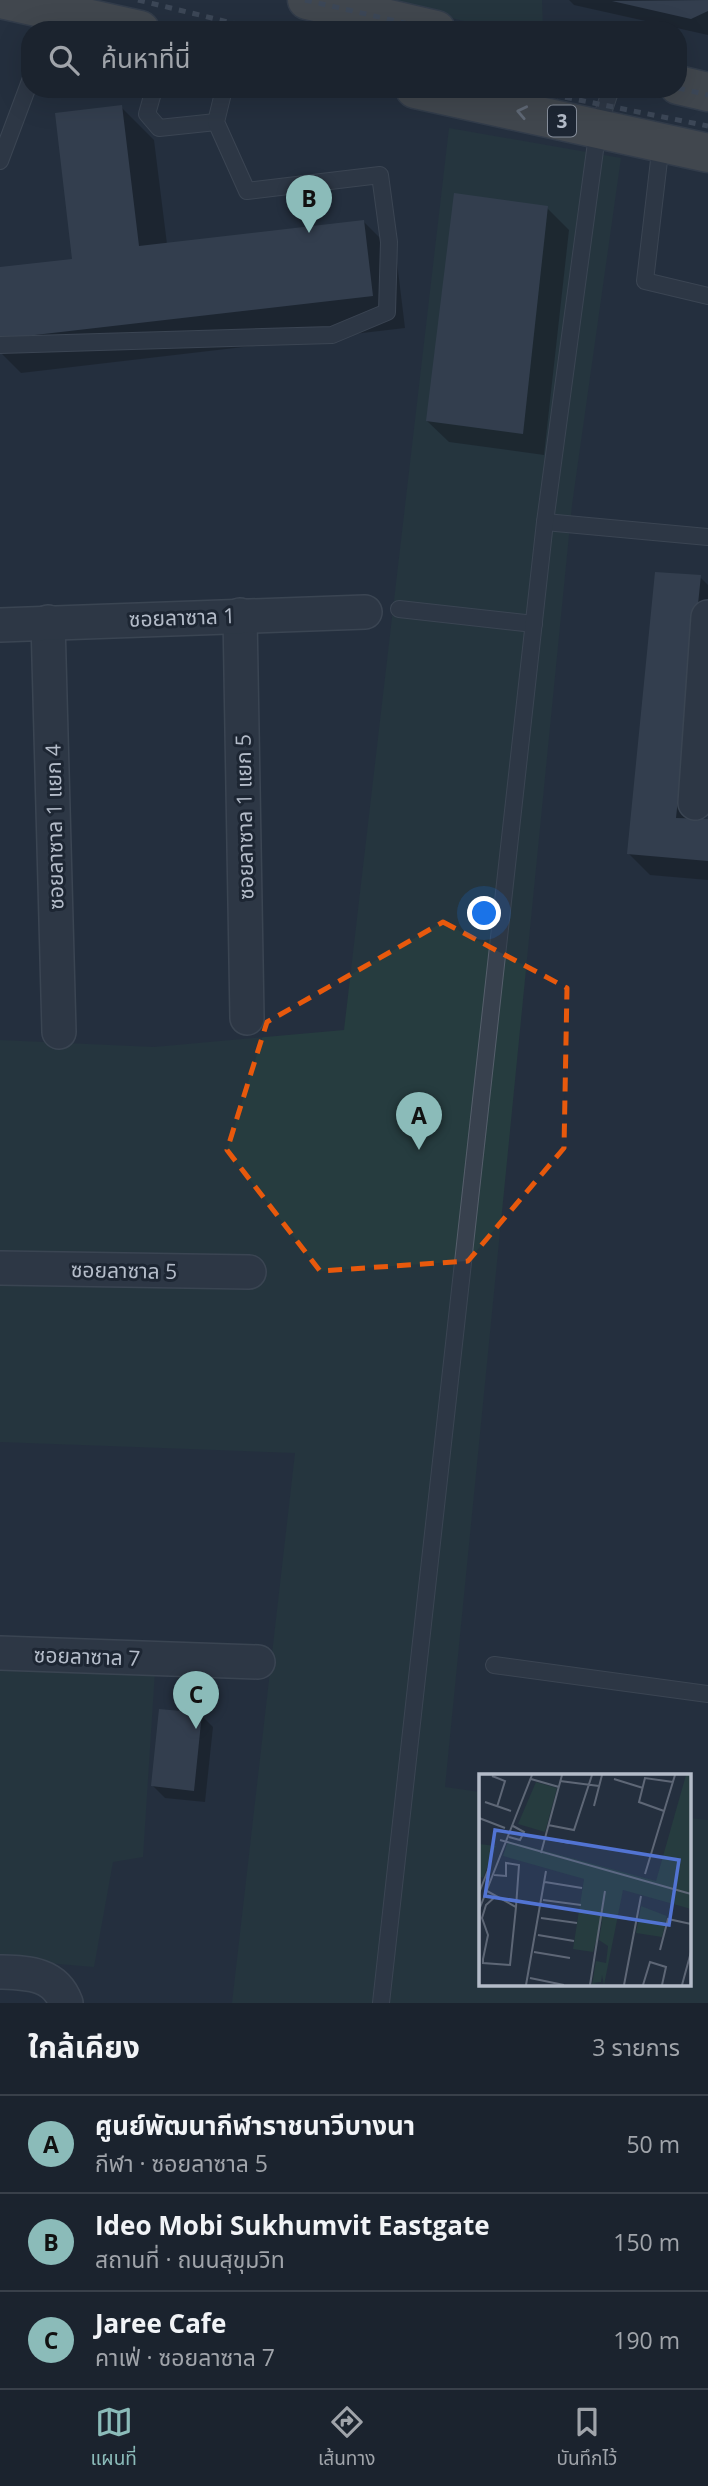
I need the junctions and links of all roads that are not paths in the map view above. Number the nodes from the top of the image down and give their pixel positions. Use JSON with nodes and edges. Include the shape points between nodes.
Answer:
{"nodes":[{"id":1,"x":5,"y":0,"type":"edge"},
{"id":2,"x":307,"y":0,"type":"edge"},
{"id":3,"x":53,"y":21,"type":"edge"},
{"id":4,"x":397,"y":21,"type":"edge"},
{"id":5,"x":687,"y":87,"type":"edge"},
{"id":6,"x":708,"y":92,"type":"edge"},
{"id":7,"x":21,"y":96,"type":"edge"},
{"id":8,"x":151,"y":98,"type":"edge"},
{"id":9,"x":222,"y":98,"type":"edge"},
{"id":10,"x":457,"y":98,"type":"edge"},
{"id":11,"x":608,"y":98,"type":"edge"},
{"id":12,"x":7,"y":119,"type":"edge"},
{"id":13,"x":216,"y":122,"type":"junction"},
{"id":14,"x":598,"y":128,"type":"junction"},
{"id":15,"x":661,"y":143,"type":"junction"},
{"id":16,"x":708,"y":153,"type":"edge"},
{"id":17,"x":0,"y":161,"type":"edge"},
{"id":18,"x":708,"y":296,"type":"edge"},
{"id":19,"x":0,"y":345,"type":"edge"},
{"id":20,"x":545,"y":522,"type":"junction"},
{"id":21,"x":708,"y":537,"type":"edge"},
{"id":22,"x":399,"y":609,"type":"dead end"},
{"id":23,"x":365,"y":612,"type":"dead end"},
{"id":24,"x":240,"y":615,"type":"junction"},
{"id":25,"x":708,"y":617,"type":"edge"},
{"id":26,"x":48,"y":622,"type":"junction"},
{"id":27,"x":534,"y":624,"type":"junction"},
{"id":28,"x":0,"y":625,"type":"edge"},
{"id":29,"x":695,"y":803,"type":"dead end"},
{"id":30,"x":247,"y":1018,"type":"dead end"},
{"id":31,"x":59,"y":1032,"type":"dead end"},
{"id":32,"x":0,"y":1268,"type":"edge"},
{"id":33,"x":249,"y":1272,"type":"dead end"},
{"id":34,"x":0,"y":1653,"type":"edge"},
{"id":35,"x":258,"y":1662,"type":"dead end"},
{"id":36,"x":494,"y":1665,"type":"dead end"},
{"id":37,"x":708,"y":1693,"type":"edge"},
{"id":38,"x":0,"y":1972,"type":"edge"},
{"id":39,"x":66,"y":2003,"type":"edge"},
{"id":40,"x":382,"y":2003,"type":"edge"}],
"edges":[{"from":1,"to":3,"type":"highway"},
{"from":2,"to":4,"type":"highway"},
{"from":5,"to":6,"type":"highway"},
{"from":7,"to":12,"type":"lane"},
{"from":8,"to":13,"type":"lane","via":[[147,114],[159,128]]},
{"from":9,"to":13,"type":"lane"},
{"from":14,"to":10,"type":"highway","number":"3","one_way":true},
{"from":11,"to":14,"type":"lane"},
{"from":12,"to":17,"type":"lane"},
{"from":13,"to":19,"type":"lane","via":[[247,191],[380,175],[389,242],[387,312],[332,335]]},
{"from":14,"to":15,"type":"highway","number":"3"},
{"from":14,"to":20,"type":"lane"},
{"from":15,"to":16,"type":"highway","number":"3"},
{"from":15,"to":18,"type":"lane","via":[[645,281]]},
{"from":20,"to":21,"type":"lane"},
{"from":20,"to":27,"type":"lane"},
{"from":22,"to":27,"type":"lane"},
{"from":23,"to":24,"type":"street","name":"ซอยลาซาล 1"},
{"from":24,"to":26,"type":"street","name":"ซอยลาซาล 1"},
{"from":24,"to":30,"type":"street","name":"ซอยลาซาล 1 แยก 5"},
{"from":25,"to":29,"type":"street"},
{"from":26,"to":28,"type":"street","name":"ซอยลาซาล 1"},
{"from":26,"to":31,"type":"street","name":"ซอยลาซาล 1 แยก 4"},
{"from":27,"to":40,"type":"lane"},
{"from":32,"to":33,"type":"street","name":"ซอยลาซาล 5"},
{"from":34,"to":35,"type":"street","name":"ซอยลาซาล 7"},
{"from":36,"to":37,"type":"lane"},
{"from":38,"to":39,"type":"street","via":[[35,1974],[58,1988]]}]}
